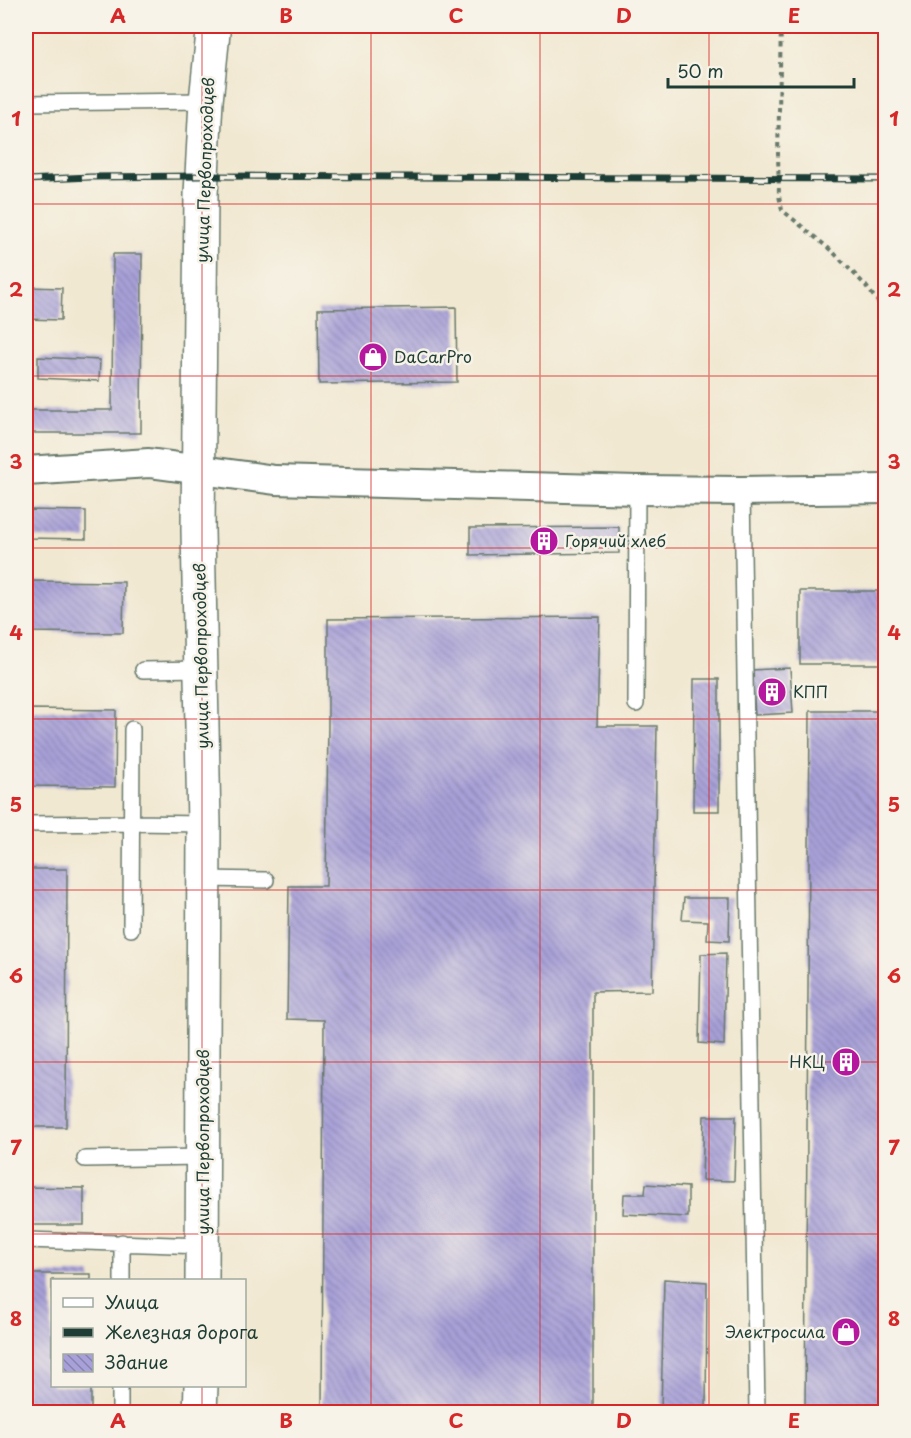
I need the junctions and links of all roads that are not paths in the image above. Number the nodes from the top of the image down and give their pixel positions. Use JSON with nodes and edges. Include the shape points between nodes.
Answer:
{"nodes":[{"id":1,"x":214,"y":28,"type":"edge"},
{"id":2,"x":206,"y":101,"type":"junction"},
{"id":3,"x":26,"y":104,"type":"edge"},
{"id":4,"x":199,"y":470,"type":"junction"},
{"id":5,"x":26,"y":471,"type":"edge"},
{"id":6,"x":885,"y":489,"type":"edge"},
{"id":7,"x":637,"y":490,"type":"junction"},
{"id":8,"x":742,"y":491,"type":"junction"},
{"id":9,"x":201,"y":669,"type":"junction"},
{"id":10,"x":143,"y":670,"type":"dead end"},
{"id":11,"x":636,"y":704,"type":"dead end"},
{"id":12,"x":132,"y":729,"type":"dead end"},
{"id":13,"x":132,"y":823,"type":"junction"},
{"id":14,"x":26,"y":824,"type":"edge"},
{"id":15,"x":204,"y":824,"type":"junction"},
{"id":16,"x":204,"y":879,"type":"junction"},
{"id":17,"x":266,"y":880,"type":"dead end"},
{"id":18,"x":131,"y":929,"type":"dead end"},
{"id":19,"x":202,"y":1157,"type":"junction"},
{"id":20,"x":85,"y":1159,"type":"dead end"},
{"id":21,"x":26,"y":1240,"type":"edge"},
{"id":22,"x":122,"y":1242,"type":"junction"},
{"id":23,"x":203,"y":1246,"type":"junction"},
{"id":24,"x":122,"y":1279,"type":"edge"},
{"id":25,"x":202,"y":1279,"type":"edge"},
{"id":26,"x":120,"y":1387,"type":"edge"},
{"id":27,"x":201,"y":1387,"type":"edge"},
{"id":28,"x":120,"y":1413,"type":"edge"},
{"id":29,"x":200,"y":1413,"type":"edge"},
{"id":30,"x":757,"y":1413,"type":"edge"}],
"edges":[{"from":1,"to":2,"type":"street","name":"улица Первопроходцев"},
{"from":2,"to":3,"type":"lane"},
{"from":2,"to":4,"type":"street","name":"улица Первопроходцев","via":[[201,194]]},
{"from":4,"to":5,"type":"street","via":[[150,463]]},
{"from":4,"to":7,"type":"street","via":[[275,480]]},
{"from":4,"to":9,"type":"street","name":"улица Первопроходцев"},
{"from":6,"to":8,"type":"street"},
{"from":7,"to":8,"type":"street"},
{"from":7,"to":11,"type":"lane"},
{"from":8,"to":30,"type":"lane"},
{"from":9,"to":10,"type":"lane"},
{"from":9,"to":15,"type":"street","name":"улица Первопроходцев"},
{"from":12,"to":13,"type":"lane"},
{"from":13,"to":14,"type":"lane"},
{"from":13,"to":15,"type":"lane"},
{"from":13,"to":18,"type":"lane"},
{"from":15,"to":16,"type":"street","name":"улица Первопроходцев"},
{"from":16,"to":17,"type":"lane"},
{"from":16,"to":19,"type":"street","name":"улица Первопроходцев"},
{"from":19,"to":20,"type":"lane"},
{"from":19,"to":23,"type":"street","name":"улица Первопроходцев"},
{"from":21,"to":22,"type":"lane"},
{"from":22,"to":23,"type":"lane"},
{"from":22,"to":24,"type":"lane"},
{"from":23,"to":25,"type":"street","name":"улица Первопроходцев"},
{"from":26,"to":28,"type":"lane"},
{"from":27,"to":29,"type":"street"}]}
